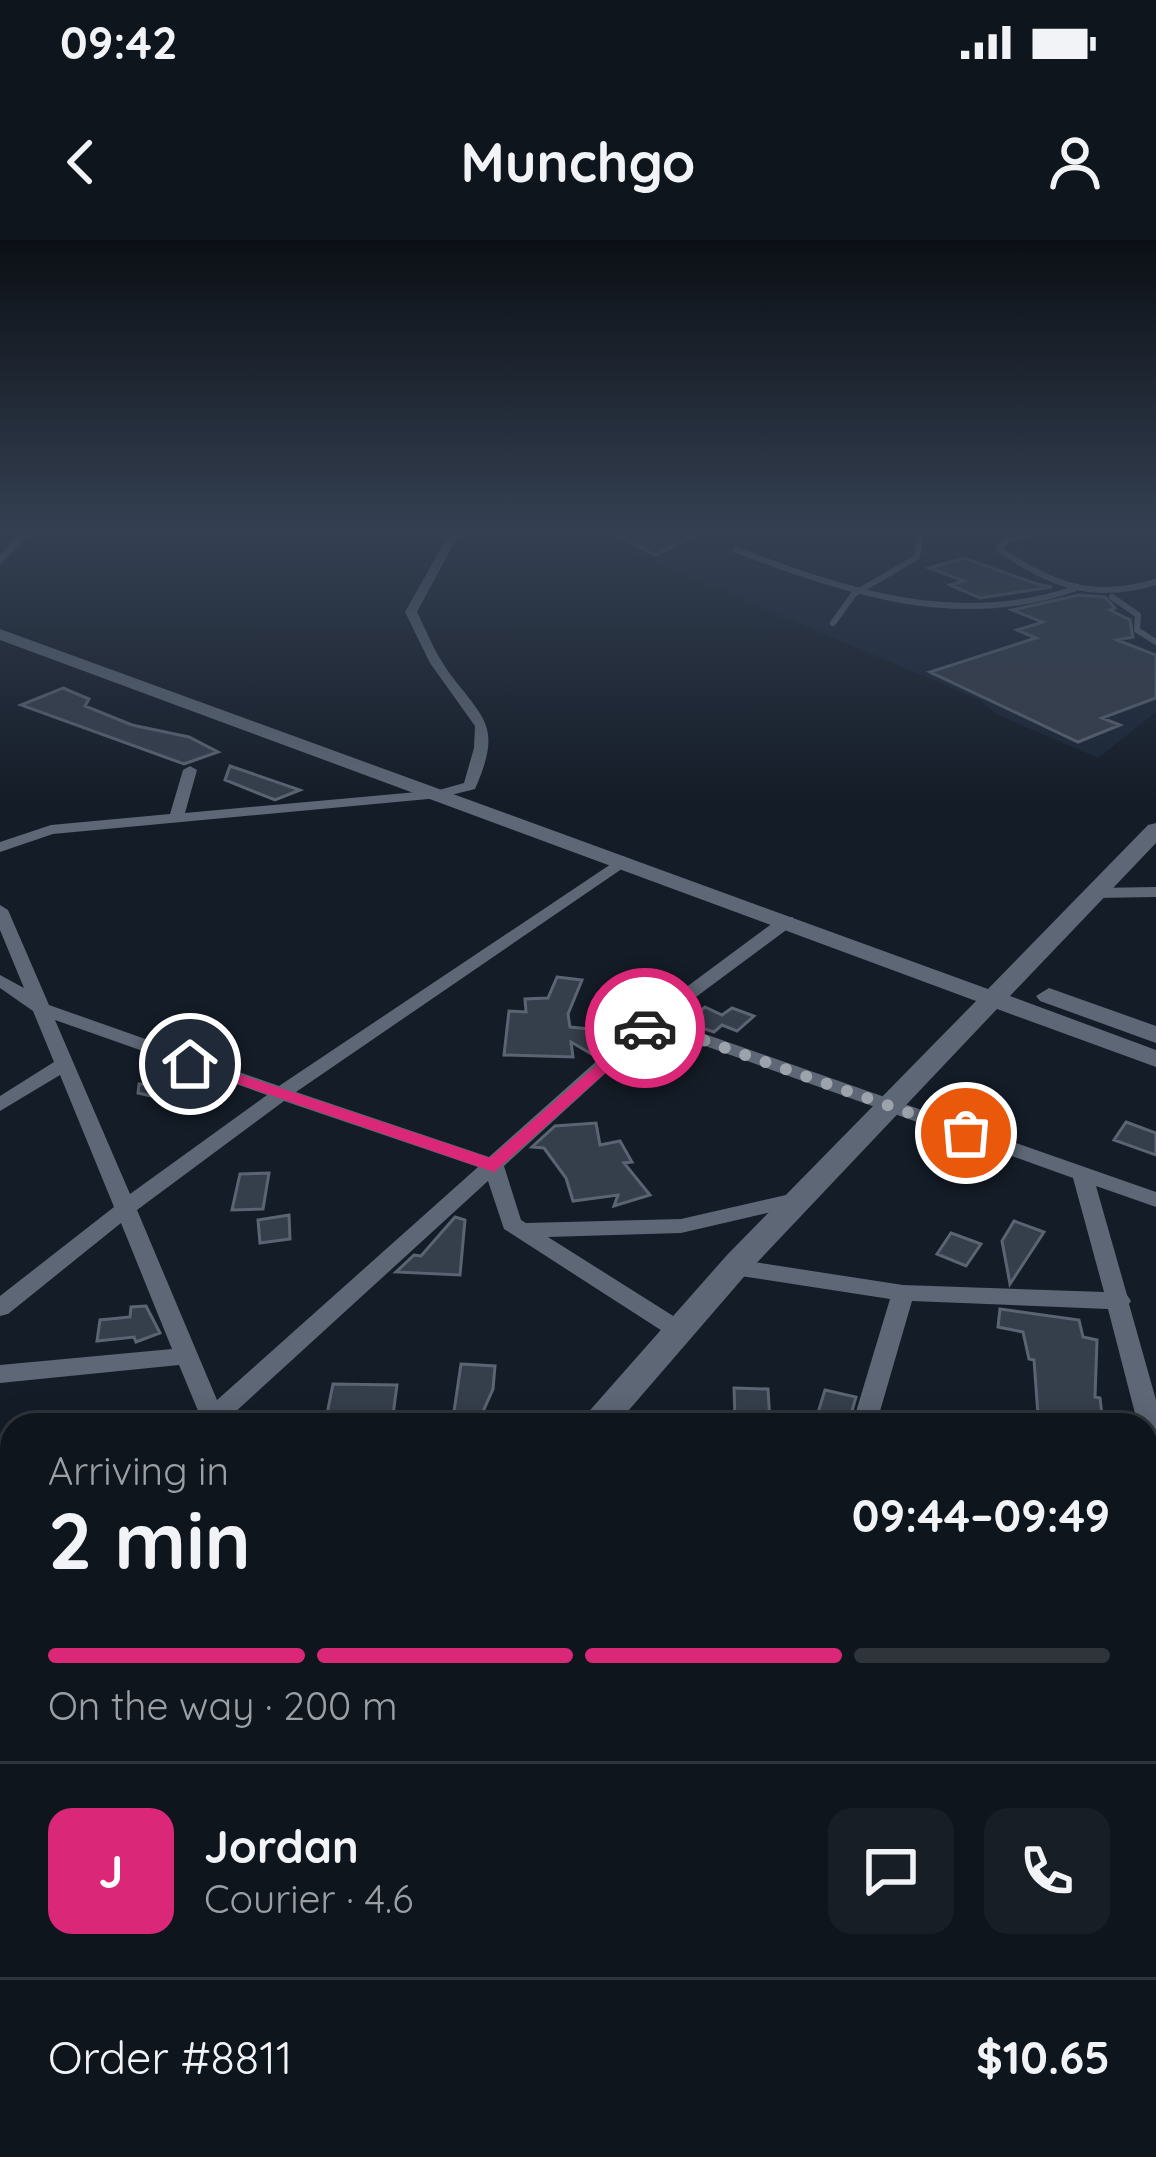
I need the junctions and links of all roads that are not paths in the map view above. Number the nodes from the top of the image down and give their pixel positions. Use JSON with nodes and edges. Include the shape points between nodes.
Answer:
{"nodes":[{"id":1,"x":6,"y":622,"type":"edge"},
{"id":2,"x":417,"y":622,"type":"edge"},
{"id":3,"x":1138,"y":622,"type":"edge"},
{"id":4,"x":0,"y":634,"type":"edge"},
{"id":5,"x":1156,"y":642,"type":"edge"},
{"id":6,"x":173,"y":689,"type":"junction"},
{"id":7,"x":190,"y":770,"type":"dead end"},
{"id":8,"x":470,"y":786,"type":"junction"},
{"id":9,"x":439,"y":794,"type":"junction"},
{"id":10,"x":177,"y":816,"type":"junction"},
{"id":11,"x":1156,"y":830,"type":"edge"},
{"id":12,"x":0,"y":847,"type":"edge"},
{"id":13,"x":623,"y":861,"type":"junction"},
{"id":14,"x":1156,"y":892,"type":"edge"},
{"id":15,"x":1096,"y":893,"type":"junction"},
{"id":16,"x":0,"y":910,"type":"edge"},
{"id":17,"x":787,"y":921,"type":"junction"},
{"id":18,"x":0,"y":980,"type":"edge"},
{"id":19,"x":1001,"y":990,"type":"junction"},
{"id":20,"x":41,"y":1008,"type":"junction"},
{"id":21,"x":652,"y":1022,"type":"junction"},
{"id":22,"x":1156,"y":1035,"type":"edge"},
{"id":23,"x":1156,"y":1059,"type":"edge"},
{"id":24,"x":64,"y":1064,"type":"junction"},
{"id":25,"x":276,"y":1095,"type":"junction"},
{"id":26,"x":0,"y":1105,"type":"edge"},
{"id":27,"x":889,"y":1106,"type":"junction"},
{"id":28,"x":494,"y":1166,"type":"junction"},
{"id":29,"x":1083,"y":1175,"type":"junction"},
{"id":30,"x":800,"y":1199,"type":"junction"},
{"id":31,"x":1156,"y":1200,"type":"edge"},
{"id":32,"x":124,"y":1205,"type":"junction"},
{"id":33,"x":523,"y":1230,"type":"junction"},
{"id":34,"x":734,"y":1267,"type":"junction"},
{"id":35,"x":903,"y":1293,"type":"junction"},
{"id":36,"x":1120,"y":1300,"type":"junction"},
{"id":37,"x":0,"y":1309,"type":"edge"},
{"id":38,"x":678,"y":1330,"type":"junction"},
{"id":39,"x":188,"y":1357,"type":"junction"},
{"id":40,"x":0,"y":1374,"type":"edge"},
{"id":41,"x":208,"y":1413,"type":"edge"},
{"id":42,"x":221,"y":1413,"type":"edge"},
{"id":43,"x":605,"y":1413,"type":"edge"},
{"id":44,"x":868,"y":1413,"type":"edge"},
{"id":45,"x":1148,"y":1413,"type":"edge"}],
"edges":[{"from":1,"to":6,"type":"street"},
{"from":2,"to":8,"type":"street","via":[[445,676],[480,711],[483,741]]},
{"from":3,"to":5,"type":"lane"},
{"from":4,"to":6,"type":"street"},
{"from":6,"to":8,"type":"street"},
{"from":6,"to":9,"type":"street"},
{"from":7,"to":10,"type":"street"},
{"from":8,"to":9,"type":"street"},
{"from":8,"to":19,"type":"street"},
{"from":9,"to":10,"type":"street"},
{"from":9,"to":13,"type":"street"},
{"from":10,"to":12,"type":"street","via":[[51,830]]},
{"from":11,"to":15,"type":"street"},
{"from":13,"to":17,"type":"street"},
{"from":13,"to":25,"type":"street"},
{"from":14,"to":15,"type":"street"},
{"from":15,"to":19,"type":"street"},
{"from":16,"to":20,"type":"street"},
{"from":17,"to":19,"type":"street"},
{"from":17,"to":21,"type":"street"},
{"from":18,"to":20,"type":"street"},
{"from":19,"to":22,"type":"street"},
{"from":19,"to":23,"type":"street"},
{"from":19,"to":27,"type":"street"},
{"from":20,"to":24,"type":"street"},
{"from":20,"to":25,"type":"street"},
{"from":21,"to":27,"type":"street"},
{"from":21,"to":28,"type":"street"},
{"from":24,"to":26,"type":"street"},
{"from":24,"to":32,"type":"street"},
{"from":25,"to":28,"type":"street"},
{"from":25,"to":32,"type":"street"},
{"from":27,"to":29,"type":"street"},
{"from":27,"to":30,"type":"street"},
{"from":28,"to":33,"type":"street","via":[[512,1224]]},
{"from":28,"to":42,"type":"street"},
{"from":29,"to":31,"type":"street"},
{"from":29,"to":36,"type":"street"},
{"from":30,"to":33,"type":"street","via":[[681,1226]]},
{"from":30,"to":34,"type":"street"},
{"from":32,"to":37,"type":"street"},
{"from":32,"to":39,"type":"street"},
{"from":33,"to":38,"type":"street"},
{"from":34,"to":35,"type":"street"},
{"from":34,"to":38,"type":"street"},
{"from":35,"to":36,"type":"street"},
{"from":35,"to":44,"type":"street"},
{"from":36,"to":45,"type":"street"},
{"from":38,"to":43,"type":"street"},
{"from":39,"to":40,"type":"street"},
{"from":39,"to":41,"type":"street"}]}
